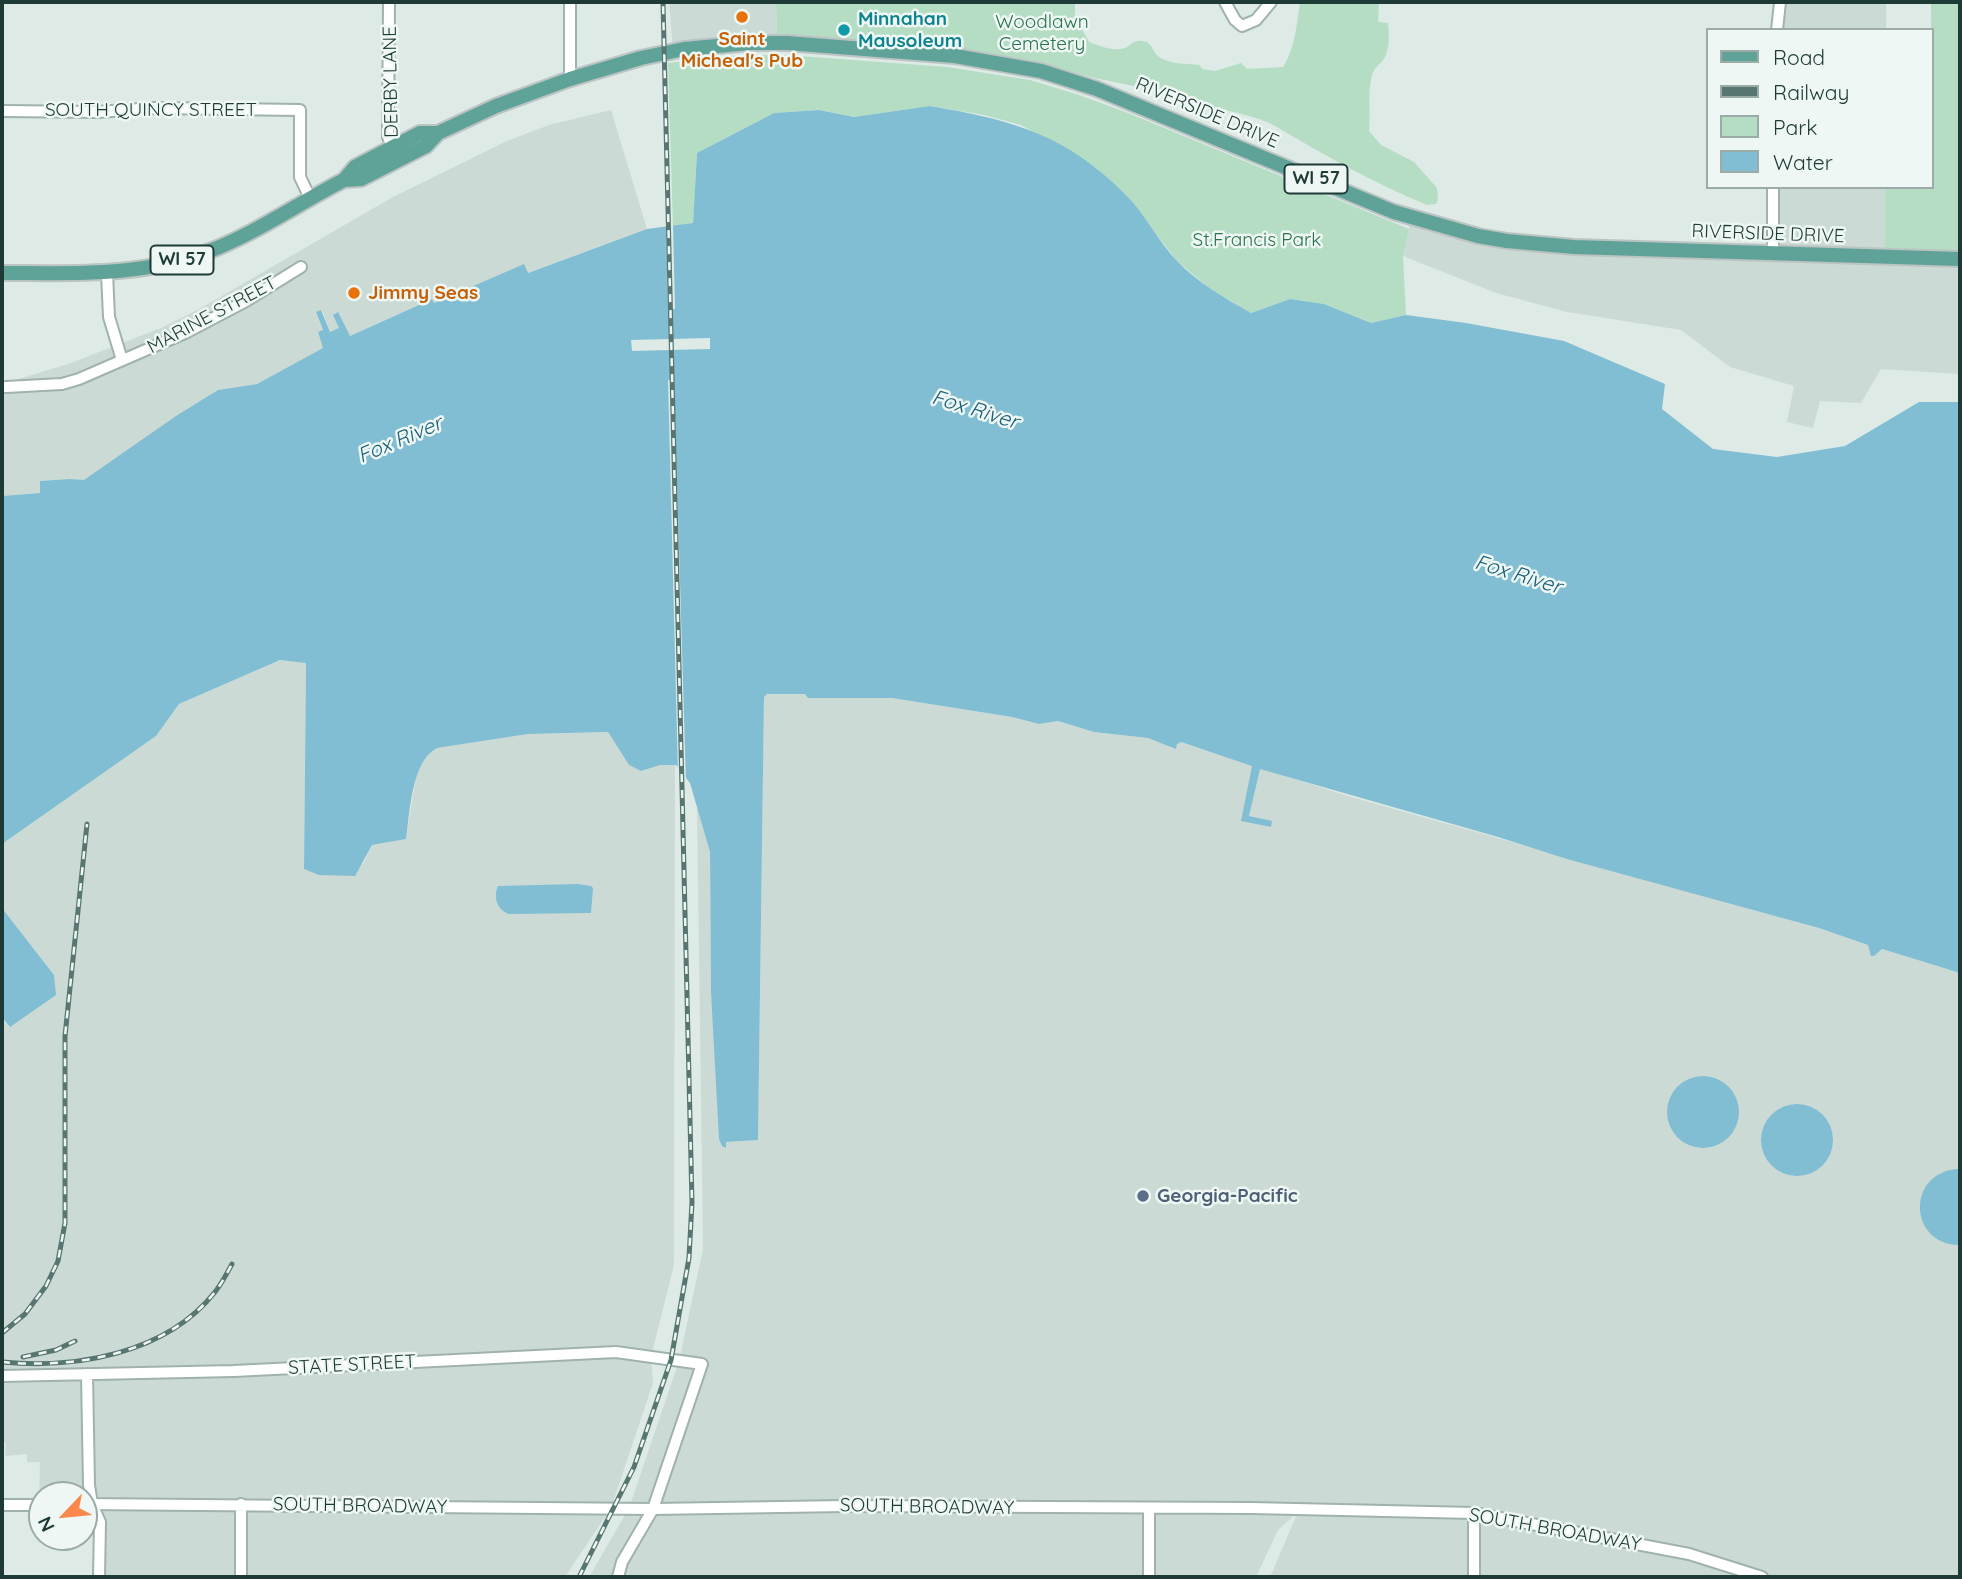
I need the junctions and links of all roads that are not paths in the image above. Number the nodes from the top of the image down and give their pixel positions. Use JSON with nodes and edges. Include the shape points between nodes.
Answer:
{"nodes":[{"id":1,"x":389,"y":2,"type":"edge"},
{"id":2,"x":570,"y":2,"type":"edge"},
{"id":3,"x":1225,"y":2,"type":"edge"},
{"id":4,"x":1271,"y":2,"type":"edge"},
{"id":5,"x":1780,"y":2,"type":"edge"},
{"id":6,"x":1777,"y":28,"type":"edge"},
{"id":7,"x":570,"y":79,"type":"junction"},
{"id":8,"x":2,"y":111,"type":"edge"},
{"id":9,"x":395,"y":154,"type":"junction"},
{"id":10,"x":1773,"y":189,"type":"edge"},
{"id":11,"x":310,"y":198,"type":"junction"},
{"id":12,"x":1773,"y":254,"type":"junction"},
{"id":13,"x":1960,"y":260,"type":"edge"},
{"id":14,"x":301,"y":267,"type":"dead end"},
{"id":15,"x":2,"y":273,"type":"edge"},
{"id":16,"x":107,"y":273,"type":"junction"},
{"id":17,"x":122,"y":360,"type":"junction"},
{"id":18,"x":6,"y":387,"type":"dead end"},
{"id":19,"x":87,"y":1374,"type":"junction"},
{"id":20,"x":2,"y":1376,"type":"edge"},
{"id":21,"x":89,"y":1481,"type":"edge"},
{"id":22,"x":2,"y":1504,"type":"edge"},
{"id":23,"x":28,"y":1504,"type":"edge"},
{"id":24,"x":98,"y":1504,"type":"edge"},
{"id":25,"x":241,"y":1504,"type":"junction"},
{"id":26,"x":1149,"y":1508,"type":"junction"},
{"id":27,"x":653,"y":1509,"type":"junction"},
{"id":28,"x":1474,"y":1513,"type":"junction"},
{"id":29,"x":98,"y":1519,"type":"edge"},
{"id":30,"x":99,"y":1577,"type":"edge"},
{"id":31,"x":241,"y":1577,"type":"edge"},
{"id":32,"x":618,"y":1577,"type":"edge"},
{"id":33,"x":1149,"y":1577,"type":"edge"},
{"id":34,"x":1474,"y":1577,"type":"edge"},
{"id":35,"x":1762,"y":1577,"type":"edge"}],
"edges":[{"from":1,"to":9,"type":"street","name":"DERBY LANE","via":[[388,137]]},
{"from":2,"to":7,"type":"street"},
{"from":3,"to":4,"type":"street","via":[[1242,26],[1256,20]]},
{"from":5,"to":6,"type":"street"},
{"from":7,"to":9,"type":"main road","number":"WI 57","via":[[438,133],[421,133]]},
{"from":7,"to":12,"type":"main road","name":"RIVERSIDE DRIVE","number":"WI 57","via":[[641,58],[737,44],[787,43],[1013,64],[1097,89],[1394,212],[1450,229],[1546,246]]},
{"from":8,"to":11,"type":"street","name":"SOUTH QUINCY STREET","via":[[300,110],[300,177]]},
{"from":9,"to":11,"type":"main road","number":"WI 57","via":[[355,167],[344,180]]},
{"from":10,"to":12,"type":"street"},
{"from":11,"to":16,"type":"main road","number":"WI 57","via":[[208,252]]},
{"from":12,"to":13,"type":"main road","name":"RIVERSIDE DRIVE","number":"WI 57"},
{"from":14,"to":17,"type":"street","name":"MARINE STREET","via":[[185,333]]},
{"from":15,"to":16,"type":"main road","number":"WI 57"},
{"from":16,"to":17,"type":"street","name":"MARINE STREET","via":[[109,317]]},
{"from":17,"to":18,"type":"street","name":"MARINE STREET","via":[[62,384]]},
{"from":19,"to":20,"type":"street","name":"STATE STREET"},
{"from":19,"to":21,"type":"street"},
{"from":19,"to":27,"type":"street","name":"STATE STREET","via":[[616,1352],[702,1364]]},
{"from":22,"to":23,"type":"street"},
{"from":24,"to":25,"type":"street","name":"SOUTH BROADWAY"},
{"from":25,"to":27,"type":"street","name":"SOUTH BROADWAY"},
{"from":25,"to":31,"type":"street"},
{"from":26,"to":27,"type":"street","name":"SOUTH BROADWAY"},
{"from":26,"to":28,"type":"street","name":"SOUTH BROADWAY"},
{"from":26,"to":33,"type":"street"},
{"from":27,"to":32,"type":"street"},
{"from":28,"to":34,"type":"street"},
{"from":28,"to":35,"type":"street","name":"SOUTH BROADWAY","via":[[1689,1554]]},
{"from":29,"to":30,"type":"street"}]}
